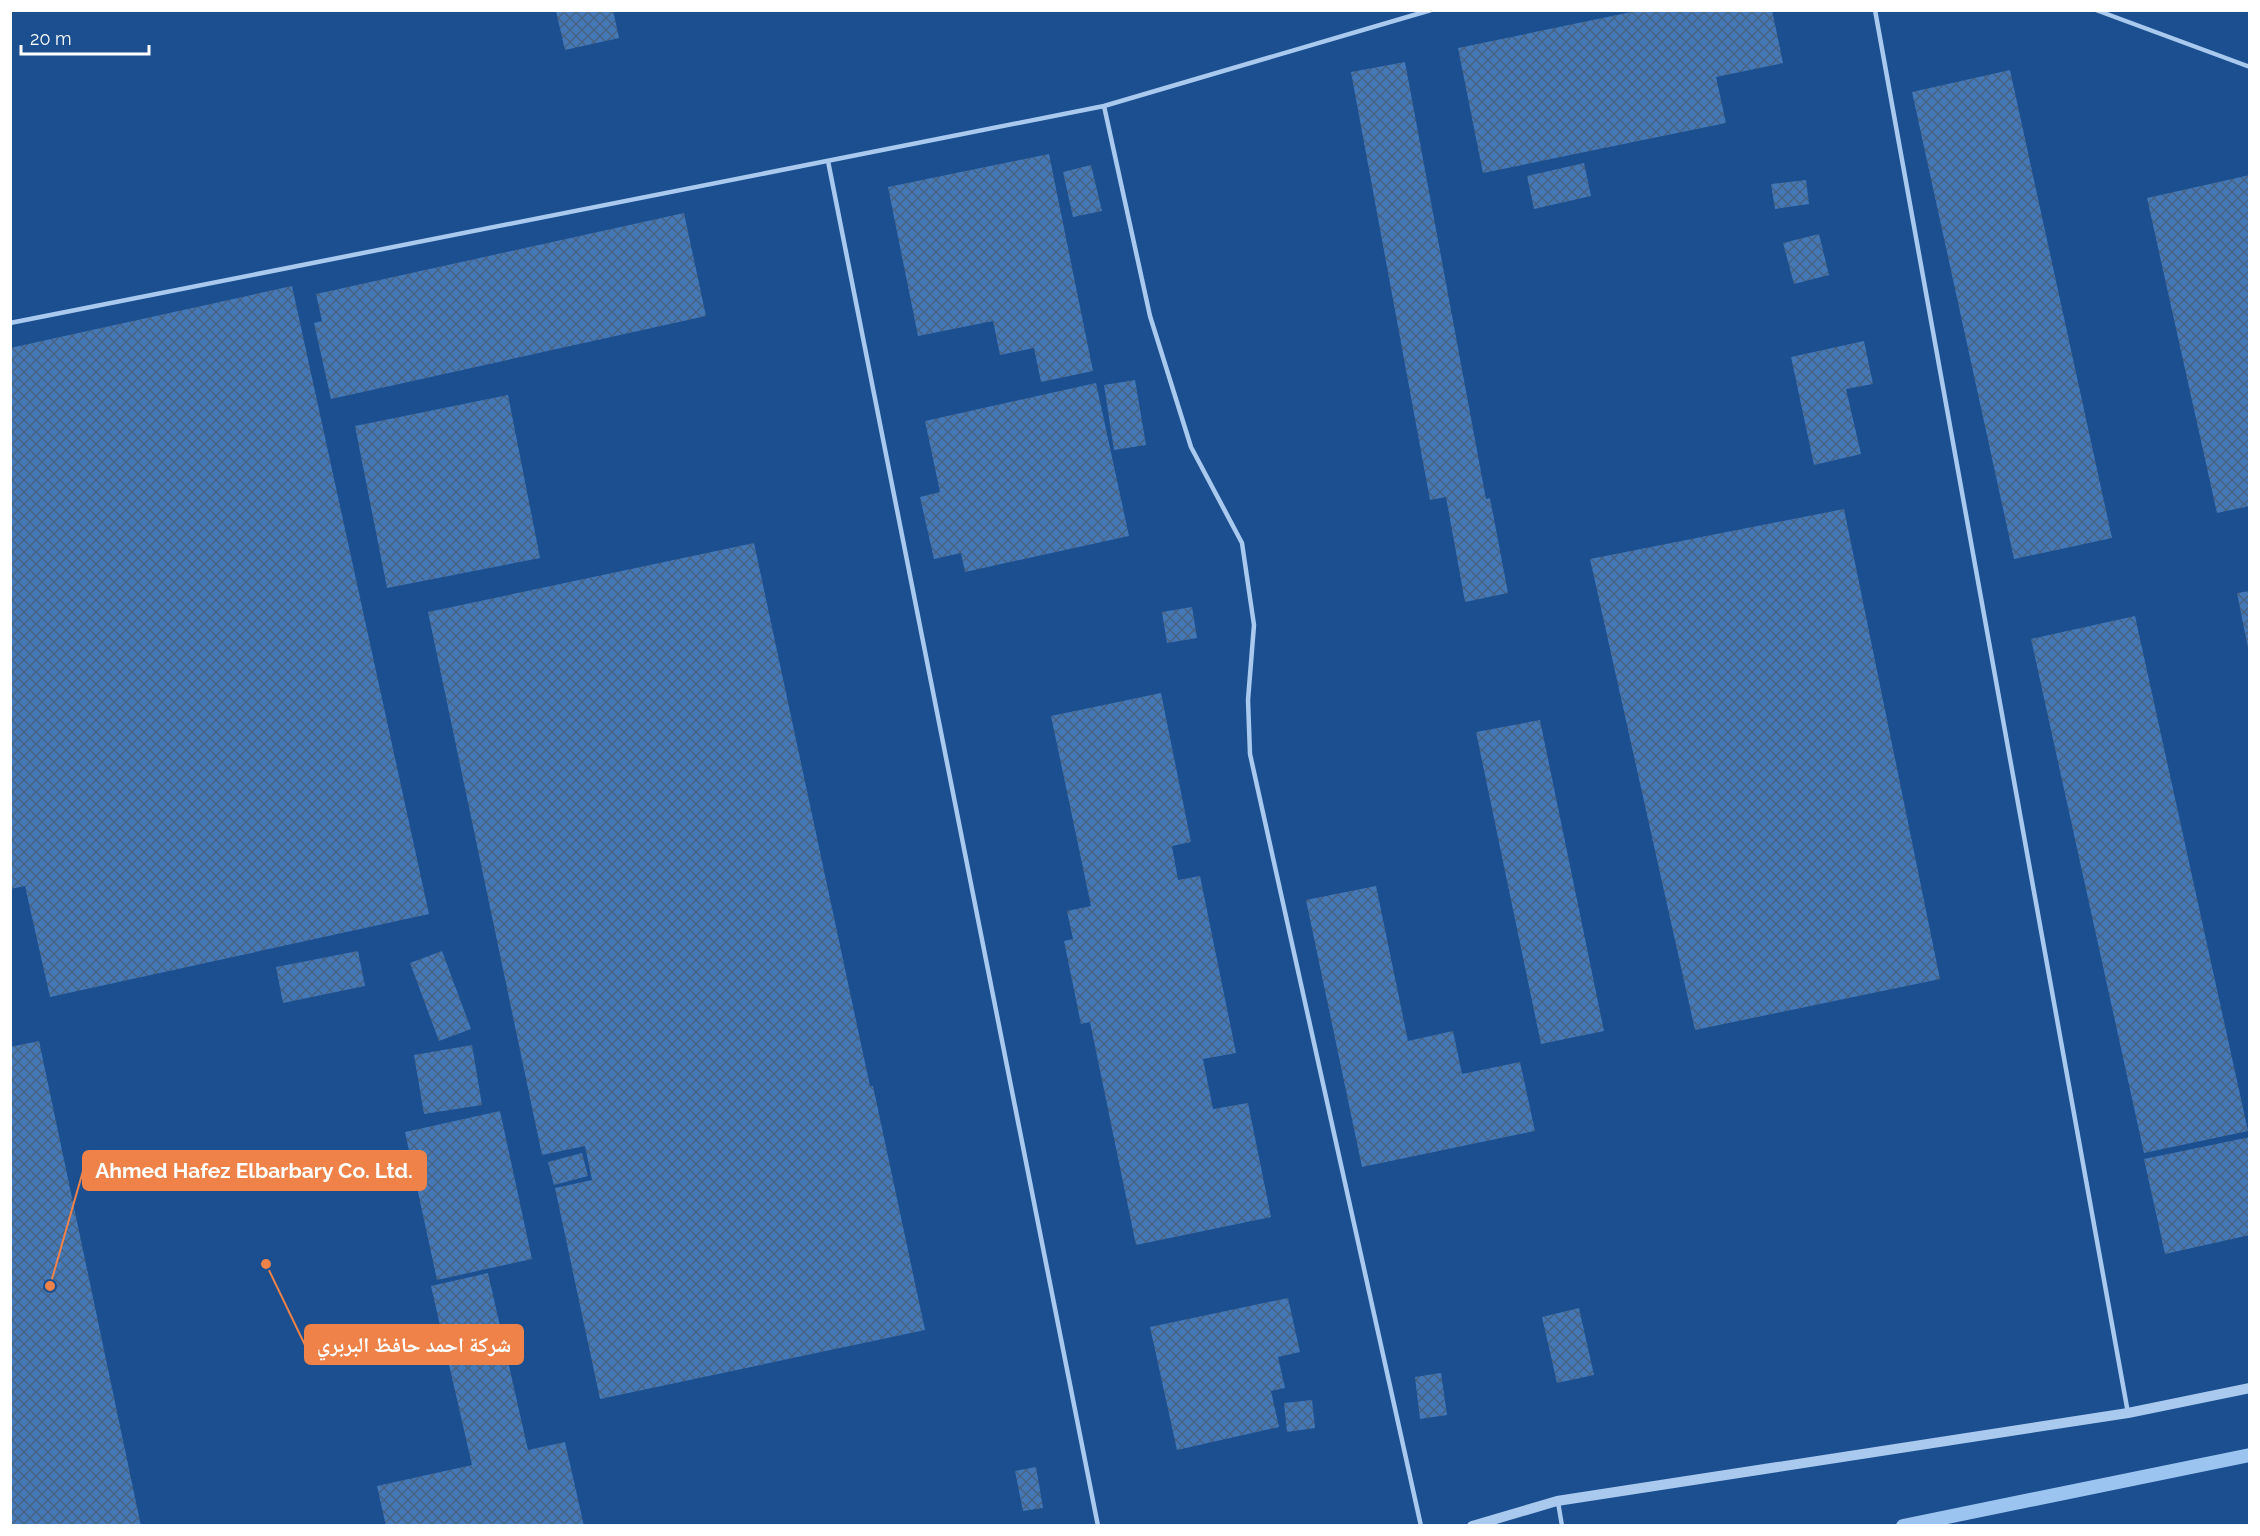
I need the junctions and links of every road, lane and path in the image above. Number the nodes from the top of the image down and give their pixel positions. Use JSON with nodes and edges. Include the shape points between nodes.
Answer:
{"nodes":[{"id":1,"x":1431,"y":10,"type":"edge"},
{"id":2,"x":1875,"y":10,"type":"edge"},
{"id":3,"x":2096,"y":10,"type":"edge"},
{"id":4,"x":2250,"y":67,"type":"edge"},
{"id":5,"x":1104,"y":106,"type":"junction"},
{"id":6,"x":828,"y":161,"type":"junction"},
{"id":7,"x":10,"y":323,"type":"edge"},
{"id":8,"x":2250,"y":1388,"type":"edge"},
{"id":9,"x":2128,"y":1413,"type":"junction"},
{"id":10,"x":1557,"y":1501,"type":"junction"},
{"id":11,"x":1098,"y":1526,"type":"edge"},
{"id":12,"x":1421,"y":1526,"type":"edge"},
{"id":13,"x":1472,"y":1526,"type":"edge"},
{"id":14,"x":1562,"y":1526,"type":"edge"}],
"edges":[{"from":1,"to":5,"type":"lane"},
{"from":2,"to":9,"type":"lane"},
{"from":3,"to":4,"type":"lane"},
{"from":5,"to":6,"type":"lane"},
{"from":5,"to":12,"type":"lane","via":[[1150,316],[1191,447],[1242,543],[1254,625],[1248,700],[1250,754]]},
{"from":6,"to":7,"type":"lane"},
{"from":6,"to":11,"type":"lane"},
{"from":8,"to":9,"type":"street"},
{"from":9,"to":10,"type":"street"},
{"from":10,"to":13,"type":"street"},
{"from":10,"to":14,"type":"lane"}]}
